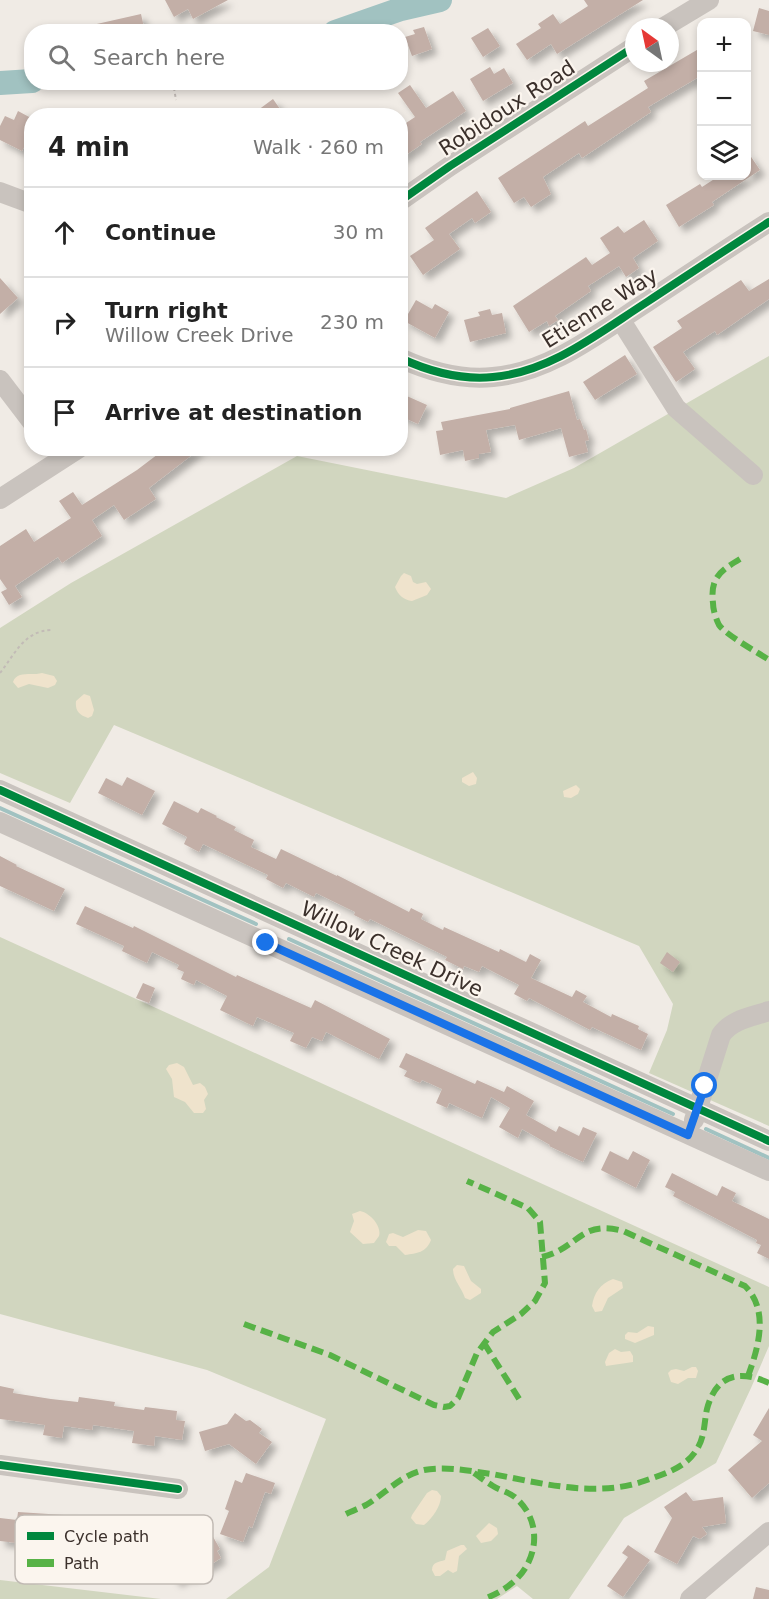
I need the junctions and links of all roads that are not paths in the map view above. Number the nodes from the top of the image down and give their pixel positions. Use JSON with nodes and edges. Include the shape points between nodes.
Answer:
{"nodes":[{"id":1,"x":709,"y":0,"type":"edge"},
{"id":2,"x":679,"y":18,"type":"edge"},
{"id":3,"x":625,"y":53,"type":"edge"},
{"id":4,"x":0,"y":192,"type":"edge"},
{"id":5,"x":408,"y":195,"type":"edge"},
{"id":6,"x":24,"y":201,"type":"edge"},
{"id":7,"x":769,"y":222,"type":"edge"},
{"id":8,"x":620,"y":319,"type":"junction"},
{"id":9,"x":408,"y":362,"type":"edge"},
{"id":10,"x":0,"y":381,"type":"edge"},
{"id":11,"x":24,"y":412,"type":"edge"},
{"id":12,"x":53,"y":456,"type":"edge"},
{"id":13,"x":753,"y":475,"type":"dead end"},
{"id":14,"x":0,"y":499,"type":"edge"},
{"id":15,"x":0,"y":789,"type":"edge"},
{"id":16,"x":0,"y":822,"type":"edge"},
{"id":17,"x":277,"y":916,"type":"junction"},
{"id":18,"x":266,"y":943,"type":"junction"},
{"id":19,"x":769,"y":1011,"type":"edge"},
{"id":20,"x":698,"y":1108,"type":"junction"},
{"id":21,"x":688,"y":1135,"type":"junction"},
{"id":22,"x":769,"y":1141,"type":"edge"},
{"id":23,"x":769,"y":1171,"type":"edge"},
{"id":24,"x":0,"y":1465,"type":"edge"},
{"id":25,"x":178,"y":1489,"type":"dead end"},
{"id":26,"x":769,"y":1532,"type":"edge"},
{"id":27,"x":690,"y":1599,"type":"edge"}],
"edges":[{"from":1,"to":2,"type":"street"},
{"from":3,"to":5,"type":"street","name":"Robidoux Road"},
{"from":4,"to":6,"type":"street"},
{"from":7,"to":8,"type":"street","name":"Etienne Way"},
{"from":8,"to":9,"type":"street","name":"Etienne Way","via":[[550,362],[523,371],[465,377]]},
{"from":8,"to":13,"type":"street","via":[[676,408]]},
{"from":10,"to":11,"type":"street"},
{"from":12,"to":14,"type":"street"},
{"from":15,"to":17,"type":"street","name":"Willow Creek Drive"},
{"from":16,"to":18,"type":"street"},
{"from":17,"to":18,"type":"street"},
{"from":17,"to":20,"type":"street","name":"Willow Creek Drive"},
{"from":18,"to":21,"type":"street"},
{"from":19,"to":20,"type":"street","via":[[726,1028]]},
{"from":20,"to":21,"type":"street"},
{"from":20,"to":22,"type":"street","name":"Willow Creek Drive"},
{"from":21,"to":23,"type":"street"},
{"from":24,"to":25,"type":"street"},
{"from":26,"to":27,"type":"street"}]}
